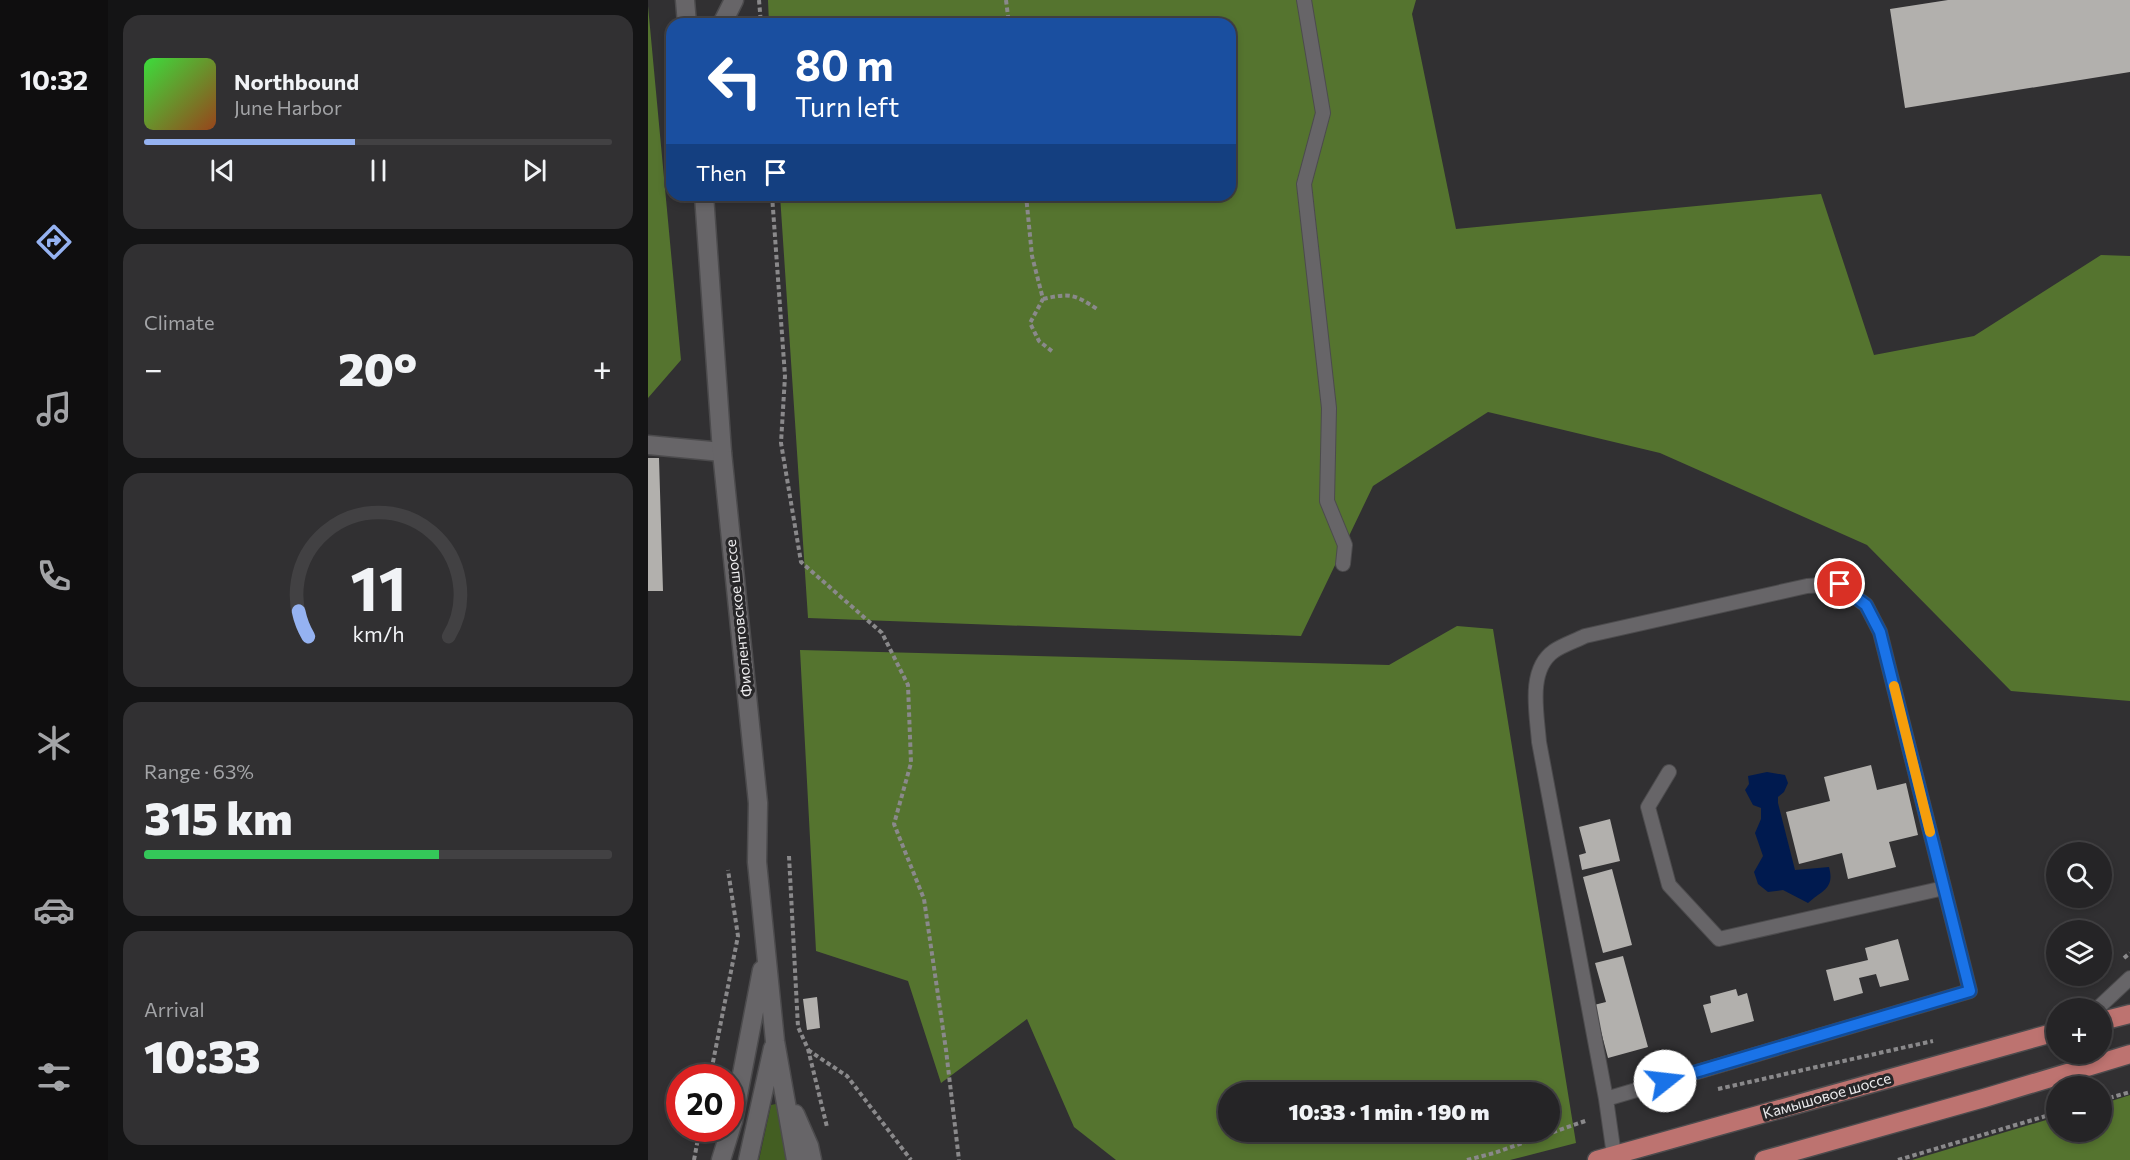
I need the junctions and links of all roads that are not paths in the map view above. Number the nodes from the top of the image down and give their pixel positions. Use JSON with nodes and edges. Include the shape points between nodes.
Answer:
{"nodes":[{"id":1,"x":685,"y":0,"type":"edge"},
{"id":2,"x":734,"y":0,"type":"edge"},
{"id":3,"x":1304,"y":0,"type":"edge"},
{"id":4,"x":686,"y":18,"type":"edge"},
{"id":5,"x":725,"y":18,"type":"edge"},
{"id":6,"x":704,"y":201,"type":"edge"},
{"id":7,"x":648,"y":445,"type":"edge"},
{"id":8,"x":722,"y":452,"type":"junction"},
{"id":9,"x":1343,"y":564,"type":"dead end"},
{"id":10,"x":1669,"y":772,"type":"dead end"},
{"id":11,"x":1944,"y":888,"type":"junction"},
{"id":12,"x":766,"y":950,"type":"junction"},
{"id":13,"x":2130,"y":978,"type":"edge"},
{"id":14,"x":2109,"y":998,"type":"edge"},
{"id":15,"x":2130,"y":1014,"type":"edge"},
{"id":16,"x":2112,"y":1018,"type":"edge"},
{"id":17,"x":2046,"y":1035,"type":"edge"},
{"id":18,"x":775,"y":1041,"type":"junction"},
{"id":19,"x":2130,"y":1054,"type":"edge"},
{"id":20,"x":783,"y":1086,"type":"junction"},
{"id":21,"x":1606,"y":1099,"type":"junction"},
{"id":22,"x":1605,"y":1158,"type":"edge"},
{"id":23,"x":721,"y":1160,"type":"edge"},
{"id":24,"x":748,"y":1160,"type":"edge"},
{"id":25,"x":795,"y":1160,"type":"edge"},
{"id":26,"x":812,"y":1160,"type":"edge"},
{"id":27,"x":1764,"y":1160,"type":"edge"}],
"edges":[{"from":1,"to":4,"type":"main road"},
{"from":2,"to":5,"type":"main road"},
{"from":3,"to":9,"type":"lane","via":[[1323,113],[1304,184],[1329,408],[1327,501],[1345,544]]},
{"from":6,"to":8,"type":"main road","name":"Фиолентовское шоссе"},
{"from":7,"to":8,"type":"main road"},
{"from":8,"to":12,"type":"main road","name":"Фиолентовское шоссе","via":[[758,802],[757,862]]},
{"from":10,"to":11,"type":"lane","via":[[1648,807],[1669,885],[1719,939]]},
{"from":11,"to":21,"type":"lane","via":[[1970,991]]},
{"from":11,"to":21,"type":"lane","via":[[1880,632],[1866,605],[1840,584],[1807,586],[1584,636],[1553,652],[1539,668],[1539,742]]},
{"from":12,"to":18,"type":"main road","name":"Фиолентовское шоссе"},
{"from":12,"to":23,"type":"main road","via":[[733,1121]]},
{"from":13,"to":14,"type":"lane"},
{"from":15,"to":16,"type":"main road"},
{"from":17,"to":22,"type":"main road","name":"Камышовое шоссе"},
{"from":18,"to":20,"type":"main road","name":"Фиолентовское шоссе"},
{"from":18,"to":24,"type":"main road","name":"Фиолентовское шоссе"},
{"from":19,"to":27,"type":"main road"},
{"from":20,"to":25,"type":"main road","name":"Фиолентовское шоссе"},
{"from":20,"to":26,"type":"main road"},
{"from":21,"to":22,"type":"lane"}]}
